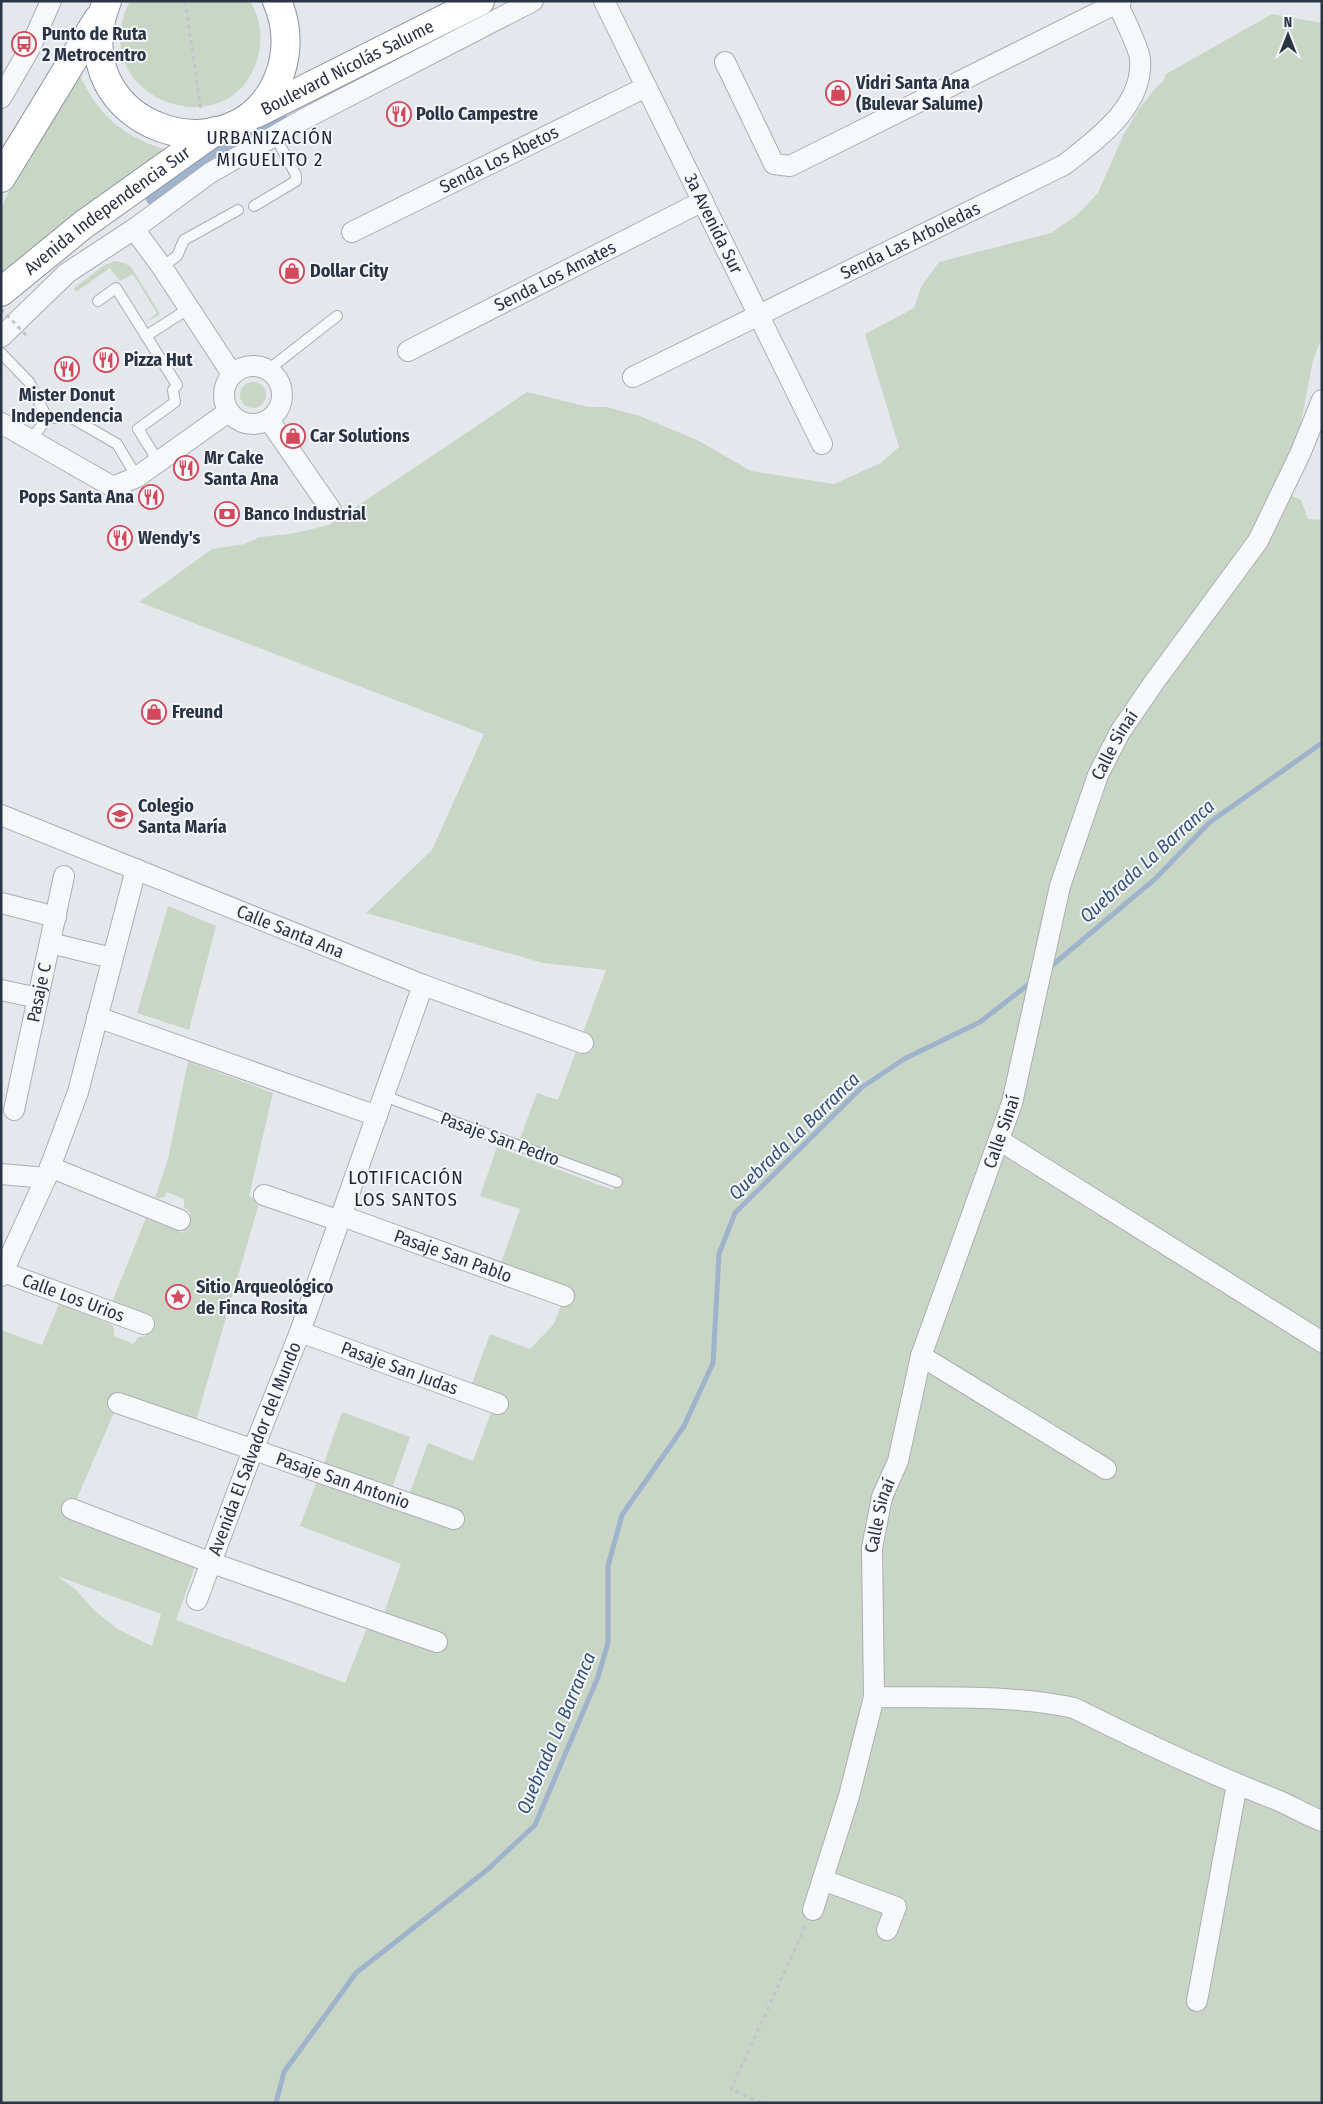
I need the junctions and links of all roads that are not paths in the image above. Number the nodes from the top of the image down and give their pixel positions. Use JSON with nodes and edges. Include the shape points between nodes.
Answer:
{"nodes":[{"id":1,"x":51,"y":1,"type":"edge"},
{"id":2,"x":277,"y":1,"type":"edge"},
{"id":3,"x":533,"y":1,"type":"edge"},
{"id":4,"x":604,"y":1,"type":"edge"},
{"id":5,"x":1118,"y":2,"type":"edge"},
{"id":6,"x":104,"y":7,"type":"edge"},
{"id":7,"x":486,"y":8,"type":"edge"},
{"id":8,"x":407,"y":53,"type":"junction"},
{"id":9,"x":725,"y":62,"type":"dead end"},
{"id":10,"x":646,"y":87,"type":"junction"},
{"id":11,"x":1,"y":98,"type":"edge"},
{"id":12,"x":252,"y":115,"type":"junction"},
{"id":13,"x":208,"y":121,"type":"junction"},
{"id":14,"x":275,"y":136,"type":"junction"},
{"id":15,"x":1,"y":178,"type":"edge"},
{"id":16,"x":131,"y":191,"type":"junction"},
{"id":17,"x":702,"y":201,"type":"junction"},
{"id":18,"x":254,"y":206,"type":"dead end"},
{"id":19,"x":238,"y":210,"type":"dead end"},
{"id":20,"x":142,"y":223,"type":"junction"},
{"id":21,"x":83,"y":225,"type":"junction"},
{"id":22,"x":352,"y":232,"type":"dead end"},
{"id":23,"x":103,"y":249,"type":"junction"},
{"id":24,"x":162,"y":267,"type":"junction"},
{"id":25,"x":1,"y":292,"type":"edge"},
{"id":26,"x":98,"y":301,"type":"dead end"},
{"id":27,"x":188,"y":309,"type":"junction"},
{"id":28,"x":759,"y":315,"type":"junction"},
{"id":29,"x":337,"y":316,"type":"dead end"},
{"id":30,"x":146,"y":336,"type":"junction"},
{"id":31,"x":1,"y":338,"type":"edge"},
{"id":32,"x":408,"y":351,"type":"dead end"},
{"id":33,"x":1,"y":354,"type":"edge"},
{"id":34,"x":268,"y":370,"type":"junction"},
{"id":35,"x":232,"y":374,"type":"junction"},
{"id":36,"x":633,"y":377,"type":"dead end"},
{"id":37,"x":1322,"y":400,"type":"edge"},
{"id":38,"x":228,"y":412,"type":"junction"},
{"id":39,"x":47,"y":418,"type":"junction"},
{"id":40,"x":269,"y":420,"type":"junction"},
{"id":41,"x":1,"y":423,"type":"edge"},
{"id":42,"x":31,"y":440,"type":"junction"},
{"id":43,"x":822,"y":444,"type":"dead end"},
{"id":44,"x":158,"y":461,"type":"junction"},
{"id":45,"x":136,"y":477,"type":"junction"},
{"id":46,"x":331,"y":510,"type":"dead end"},
{"id":47,"x":1,"y":815,"type":"edge"},
{"id":48,"x":136,"y":869,"type":"junction"},
{"id":49,"x":64,"y":876,"type":"dead end"},
{"id":50,"x":1,"y":903,"type":"edge"},
{"id":51,"x":56,"y":917,"type":"junction"},
{"id":52,"x":50,"y":943,"type":"junction"},
{"id":53,"x":112,"y":958,"type":"junction"},
{"id":54,"x":424,"y":985,"type":"junction"},
{"id":55,"x":1,"y":990,"type":"edge"},
{"id":56,"x":38,"y":998,"type":"junction"},
{"id":57,"x":97,"y":1018,"type":"junction"},
{"id":58,"x":583,"y":1043,"type":"dead end"},
{"id":59,"x":384,"y":1096,"type":"junction"},
{"id":60,"x":14,"y":1110,"type":"dead end"},
{"id":61,"x":377,"y":1116,"type":"junction"},
{"id":62,"x":999,"y":1140,"type":"junction"},
{"id":63,"x":48,"y":1172,"type":"junction"},
{"id":64,"x":1,"y":1174,"type":"edge"},
{"id":65,"x":617,"y":1182,"type":"dead end"},
{"id":66,"x":264,"y":1195,"type":"dead end"},
{"id":67,"x":341,"y":1218,"type":"junction"},
{"id":68,"x":180,"y":1220,"type":"dead end"},
{"id":69,"x":2,"y":1274,"type":"edge"},
{"id":70,"x":564,"y":1296,"type":"dead end"},
{"id":71,"x":144,"y":1324,"type":"dead end"},
{"id":72,"x":300,"y":1332,"type":"junction"},
{"id":73,"x":1322,"y":1342,"type":"edge"},
{"id":74,"x":921,"y":1356,"type":"junction"},
{"id":75,"x":118,"y":1403,"type":"dead end"},
{"id":76,"x":498,"y":1404,"type":"dead end"},
{"id":77,"x":253,"y":1450,"type":"junction"},
{"id":78,"x":1106,"y":1469,"type":"dead end"},
{"id":79,"x":72,"y":1509,"type":"dead end"},
{"id":80,"x":454,"y":1519,"type":"dead end"},
{"id":81,"x":212,"y":1563,"type":"junction"},
{"id":82,"x":198,"y":1600,"type":"dead end"},
{"id":83,"x":437,"y":1642,"type":"dead end"},
{"id":84,"x":874,"y":1696,"type":"junction"},
{"id":85,"x":1237,"y":1784,"type":"junction"},
{"id":86,"x":1322,"y":1820,"type":"edge"},
{"id":87,"x":823,"y":1880,"type":"junction"},
{"id":88,"x":813,"y":1910,"type":"road end"},
{"id":89,"x":887,"y":1930,"type":"dead end"},
{"id":90,"x":1197,"y":2001,"type":"dead end"}],
"edges":[{"from":1,"to":11,"type":"street","via":[[30,48]]},
{"from":2,"to":12,"type":"highway","via":[[286,36],[283,64],[264,102]]},
{"from":3,"to":7,"type":"street"},
{"from":4,"to":10,"type":"street","name":"3a Avenida Sur"},
{"from":5,"to":9,"type":"street","via":[[790,166],[774,164]]},
{"from":5,"to":28,"type":"street","name":"Senda Las Arboledas","via":[[1140,58],[1138,84],[1104,133],[1064,165]]},
{"from":6,"to":13,"type":"highway","via":[[98,28],[100,59],[110,87],[129,110],[141,120],[169,132],[184,134]]},
{"from":6,"to":15,"type":"highway"},
{"from":7,"to":8,"type":"highway","name":"Boulevard Nicolás Salume"},
{"from":8,"to":12,"type":"highway","name":"Boulevard Nicolás Salume"},
{"from":8,"to":14,"type":"street"},
{"from":10,"to":17,"type":"street","name":"3a Avenida Sur"},
{"from":10,"to":22,"type":"street","name":"Senda Los Abetos"},
{"from":12,"to":13,"type":"highway"},
{"from":12,"to":14,"type":"street"},
{"from":13,"to":16,"type":"highway","name":"Avenida Independencia Sur"},
{"from":14,"to":18,"type":"lane","via":[[296,182]]},
{"from":14,"to":20,"type":"street","via":[[210,173]]},
{"from":16,"to":20,"type":"street"},
{"from":16,"to":21,"type":"highway","name":"Avenida Independencia Sur"},
{"from":17,"to":28,"type":"street","name":"3a Avenida Sur"},
{"from":17,"to":32,"type":"street","name":"Senda Los Amates"},
{"from":19,"to":24,"type":"lane","via":[[184,240],[177,256]]},
{"from":20,"to":23,"type":"street"},
{"from":20,"to":24,"type":"street"},
{"from":21,"to":23,"type":"street"},
{"from":21,"to":25,"type":"highway","name":"Avenida Independencia Sur"},
{"from":23,"to":31,"type":"street","via":[[68,273]]},
{"from":24,"to":27,"type":"street"},
{"from":26,"to":30,"type":"lane","via":[[116,288]]},
{"from":27,"to":30,"type":"lane"},
{"from":27,"to":35,"type":"street"},
{"from":28,"to":36,"type":"street","name":"Senda Las Arboledas"},
{"from":28,"to":43,"type":"street","name":"3a Avenida Sur"},
{"from":29,"to":34,"type":"lane"},
{"from":30,"to":44,"type":"lane","via":[[177,385],[173,390],[175,402],[138,429]]},
{"from":33,"to":39,"type":"lane","via":[[29,382]]},
{"from":34,"to":35,"type":"street","via":[[250,366]]},
{"from":34,"to":40,"type":"street","via":[[281,385],[282,395],[281,404]]},
{"from":35,"to":38,"type":"street","via":[[224,390]]},
{"from":37,"to":62,"type":"street","name":"Calle Sinaí","via":[[1258,541],[1120,732],[1098,775],[1060,886],[1012,1103]]},
{"from":38,"to":40,"type":"street","via":[[240,422],[250,424]]},
{"from":38,"to":44,"type":"street"},
{"from":39,"to":42,"type":"lane"},
{"from":39,"to":45,"type":"lane","via":[[72,418],[117,444]]},
{"from":40,"to":46,"type":"street"},
{"from":41,"to":42,"type":"street"},
{"from":42,"to":45,"type":"street","via":[[113,486]]},
{"from":44,"to":45,"type":"street"},
{"from":47,"to":48,"type":"street","name":"Calle Santa Ana"},
{"from":48,"to":53,"type":"street"},
{"from":48,"to":54,"type":"street","name":"Calle Santa Ana"},
{"from":49,"to":51,"type":"street","name":"Pasaje C"},
{"from":50,"to":51,"type":"street"},
{"from":51,"to":52,"type":"street","name":"Pasaje C"},
{"from":52,"to":53,"type":"street"},
{"from":52,"to":56,"type":"street","name":"Pasaje C"},
{"from":53,"to":57,"type":"street"},
{"from":54,"to":58,"type":"street","name":"Calle Santa Ana"},
{"from":54,"to":59,"type":"street","name":"Avenida El Salvador del Mundo"},
{"from":55,"to":56,"type":"street"},
{"from":56,"to":60,"type":"street","name":"Pasaje C"},
{"from":57,"to":61,"type":"street"},
{"from":57,"to":63,"type":"street","via":[[78,1092]]},
{"from":59,"to":61,"type":"street","name":"Avenida El Salvador del Mundo"},
{"from":59,"to":65,"type":"lane","name":"Pasaje San Pedro"},
{"from":61,"to":67,"type":"street","name":"Avenida El Salvador del Mundo"},
{"from":62,"to":73,"type":"street"},
{"from":62,"to":74,"type":"street","name":"Calle Sinaí"},
{"from":63,"to":64,"type":"street"},
{"from":63,"to":68,"type":"street"},
{"from":63,"to":69,"type":"street"},
{"from":66,"to":67,"type":"street","name":"Pasaje San Pablo"},
{"from":67,"to":70,"type":"street","name":"Pasaje San Pablo"},
{"from":67,"to":72,"type":"street","name":"Avenida El Salvador del Mundo"},
{"from":69,"to":71,"type":"street","name":"Calle Los Urios"},
{"from":72,"to":76,"type":"street","name":"Pasaje San Judas"},
{"from":72,"to":77,"type":"street","name":"Avenida El Salvador del Mundo"},
{"from":74,"to":78,"type":"street"},
{"from":74,"to":84,"type":"street","name":"Calle Sinaí","via":[[898,1461],[882,1497],[875,1526],[872,1548]]},
{"from":75,"to":77,"type":"street","name":"Pasaje San Antonio"},
{"from":77,"to":80,"type":"street","name":"Pasaje San Antonio"},
{"from":77,"to":81,"type":"street","name":"Avenida El Salvador del Mundo"},
{"from":79,"to":81,"type":"street"},
{"from":81,"to":82,"type":"street","name":"Avenida El Salvador del Mundo"},
{"from":81,"to":83,"type":"street"},
{"from":84,"to":85,"type":"street","via":[[1006,1699],[1074,1708]]},
{"from":84,"to":87,"type":"street","name":"Calle Sinaí","via":[[849,1796]]},
{"from":85,"to":86,"type":"street"},
{"from":85,"to":90,"type":"street"},
{"from":87,"to":88,"type":"street","name":"Calle Sinaí"},
{"from":87,"to":89,"type":"street","via":[[896,1907]]}]}
